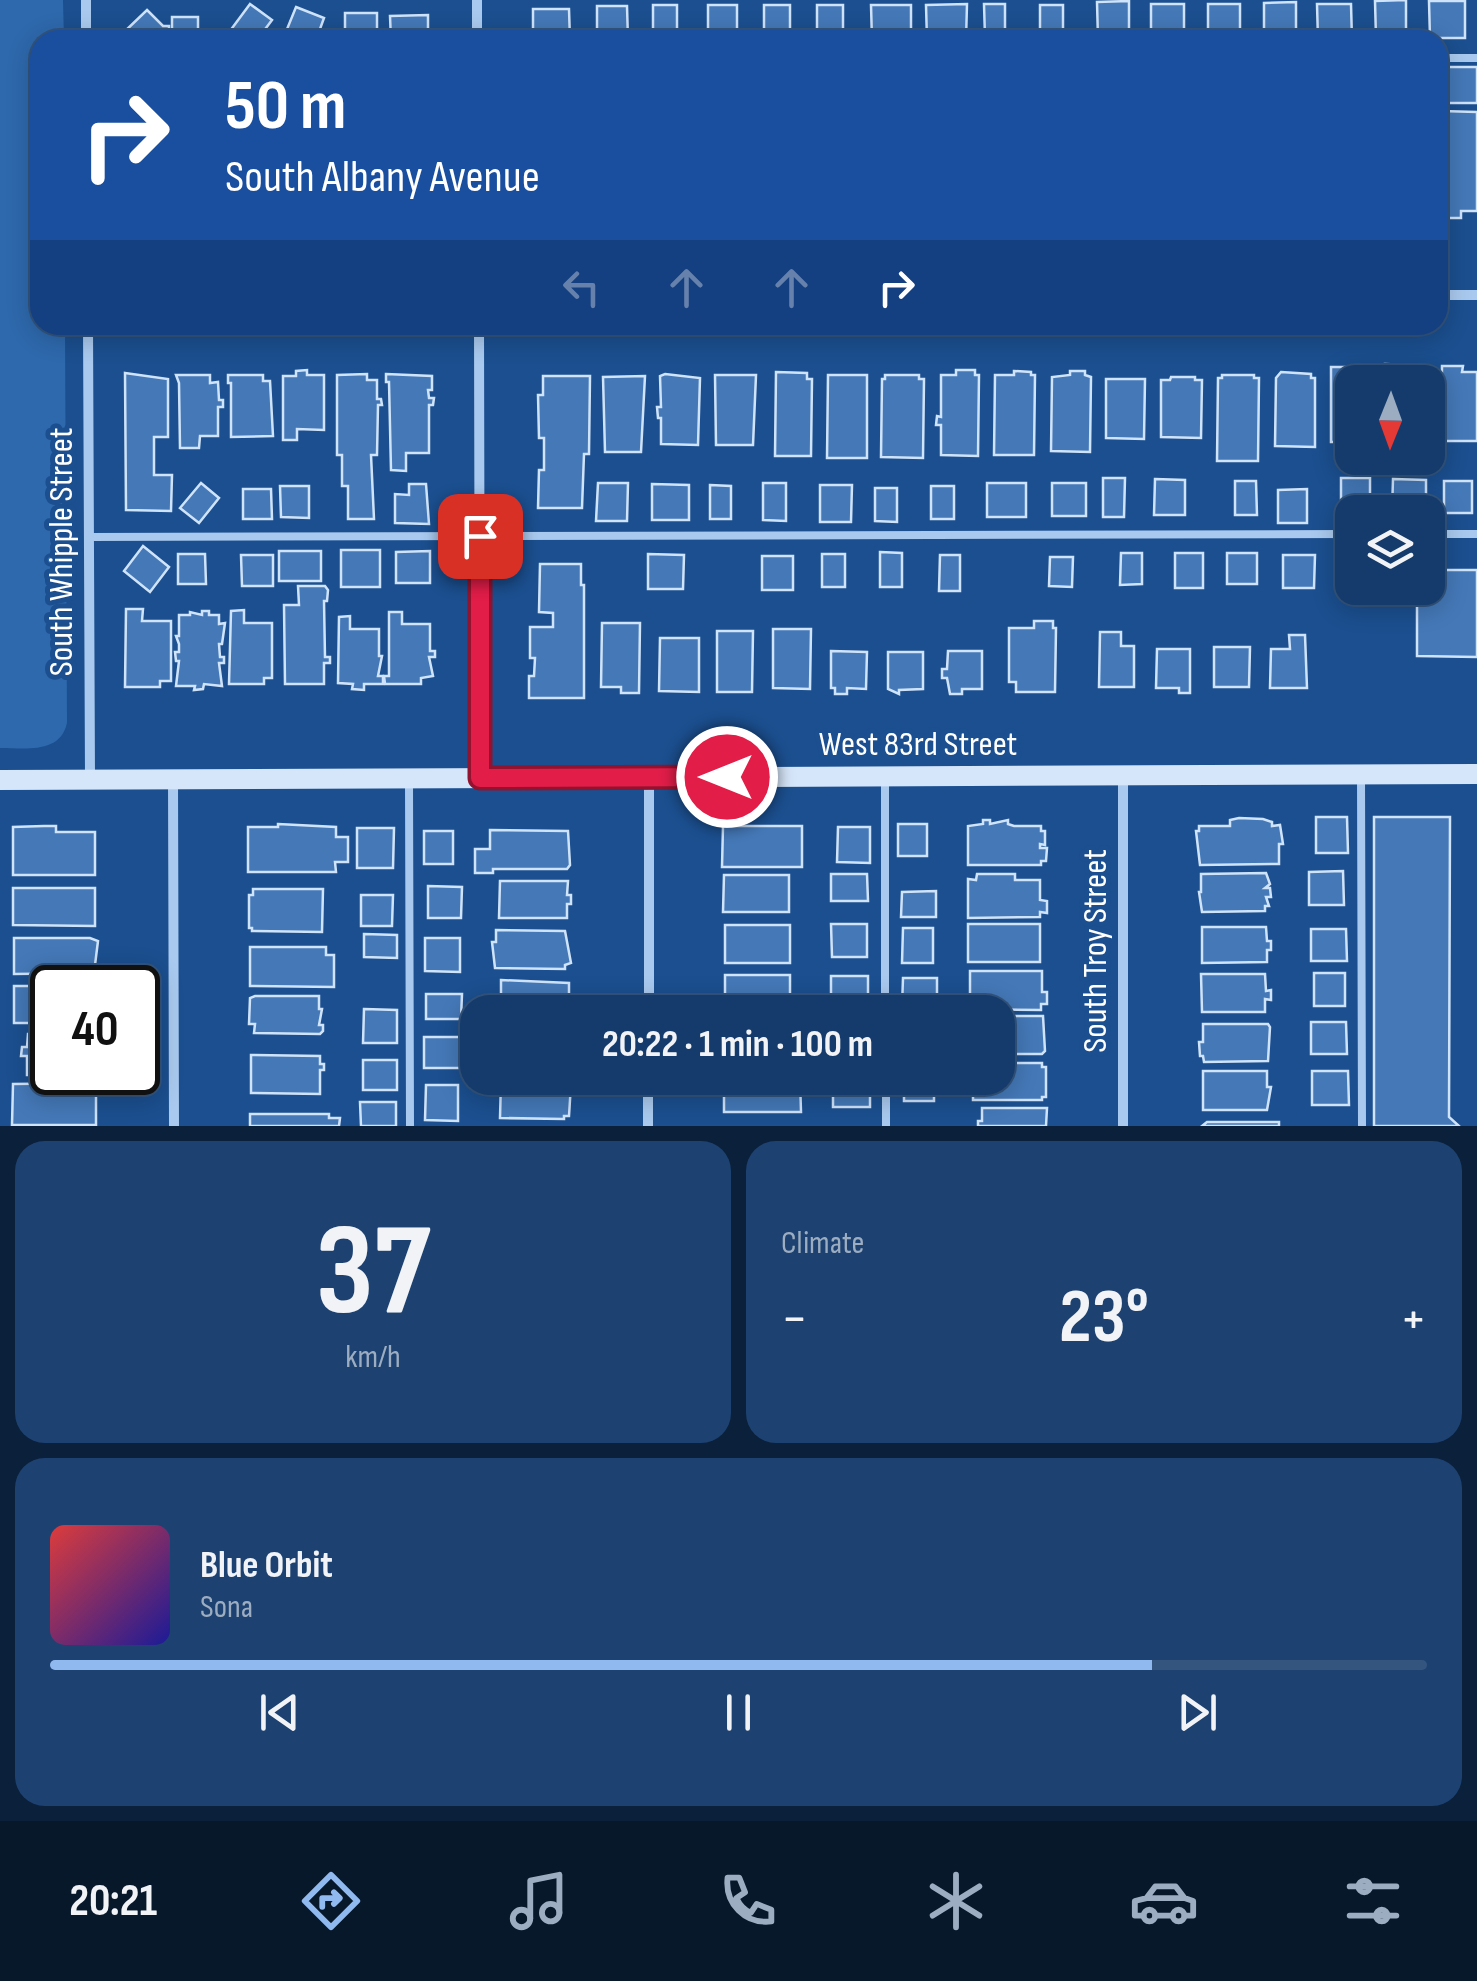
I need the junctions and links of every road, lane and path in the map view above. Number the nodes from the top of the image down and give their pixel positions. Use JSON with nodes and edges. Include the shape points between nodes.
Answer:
{"nodes":[{"id":1,"x":86,"y":0,"type":"edge"},
{"id":2,"x":477,"y":0,"type":"edge"},
{"id":3,"x":86,"y":30,"type":"edge"},
{"id":4,"x":477,"y":30,"type":"edge"},
{"id":5,"x":1448,"y":58,"type":"edge"},
{"id":6,"x":1477,"y":58,"type":"edge"},
{"id":7,"x":1448,"y":295,"type":"edge"},
{"id":8,"x":1477,"y":295,"type":"edge"},
{"id":9,"x":88,"y":335,"type":"edge"},
{"id":10,"x":479,"y":335,"type":"edge"},
{"id":11,"x":1335,"y":534,"type":"edge"},
{"id":12,"x":1445,"y":534,"type":"edge"},
{"id":13,"x":1477,"y":534,"type":"edge"},
{"id":14,"x":480,"y":536,"type":"junction"},
{"id":15,"x":89,"y":537,"type":"junction"},
{"id":16,"x":1477,"y":774,"type":"edge"},
{"id":17,"x":1361,"y":775,"type":"junction"},
{"id":18,"x":884,"y":776,"type":"junction"},
{"id":19,"x":1122,"y":776,"type":"junction"},
{"id":20,"x":409,"y":778,"type":"junction"},
{"id":21,"x":480,"y":778,"type":"junction"},
{"id":22,"x":648,"y":778,"type":"junction"},
{"id":23,"x":174,"y":779,"type":"junction"},
{"id":24,"x":0,"y":780,"type":"edge"},
{"id":25,"x":90,"y":780,"type":"junction"},
{"id":26,"x":648,"y":995,"type":"edge"},
{"id":27,"x":885,"y":995,"type":"edge"},
{"id":28,"x":648,"y":1095,"type":"edge"},
{"id":29,"x":886,"y":1095,"type":"edge"},
{"id":30,"x":174,"y":1126,"type":"edge"},
{"id":31,"x":410,"y":1126,"type":"edge"},
{"id":32,"x":648,"y":1126,"type":"edge"},
{"id":33,"x":886,"y":1126,"type":"edge"},
{"id":34,"x":1123,"y":1126,"type":"edge"},
{"id":35,"x":1362,"y":1126,"type":"edge"}],
"edges":[{"from":1,"to":3,"type":"street"},
{"from":2,"to":4,"type":"street"},
{"from":5,"to":6,"type":"lane"},
{"from":7,"to":8,"type":"street"},
{"from":9,"to":15,"type":"street","name":"South Whipple Street"},
{"from":10,"to":14,"type":"street"},
{"from":11,"to":14,"type":"lane"},
{"from":12,"to":13,"type":"lane"},
{"from":14,"to":15,"type":"lane"},
{"from":14,"to":21,"type":"street"},
{"from":15,"to":25,"type":"street","name":"South Whipple Street"},
{"from":16,"to":17,"type":"street","name":"West 83rd Street"},
{"from":17,"to":19,"type":"street","name":"West 83rd Street"},
{"from":17,"to":35,"type":"lane"},
{"from":18,"to":19,"type":"street","name":"West 83rd Street"},
{"from":18,"to":22,"type":"street","name":"West 83rd Street"},
{"from":18,"to":27,"type":"lane"},
{"from":19,"to":34,"type":"street","name":"South Troy Street"},
{"from":20,"to":21,"type":"street","name":"West 83rd Street"},
{"from":20,"to":23,"type":"street","name":"West 83rd Street"},
{"from":20,"to":31,"type":"lane"},
{"from":21,"to":22,"type":"street","name":"West 83rd Street"},
{"from":22,"to":26,"type":"street"},
{"from":23,"to":25,"type":"street","name":"West 83rd Street"},
{"from":23,"to":30,"type":"street"},
{"from":24,"to":25,"type":"street","name":"West 83rd Street"},
{"from":28,"to":32,"type":"street"},
{"from":29,"to":33,"type":"lane"}]}
